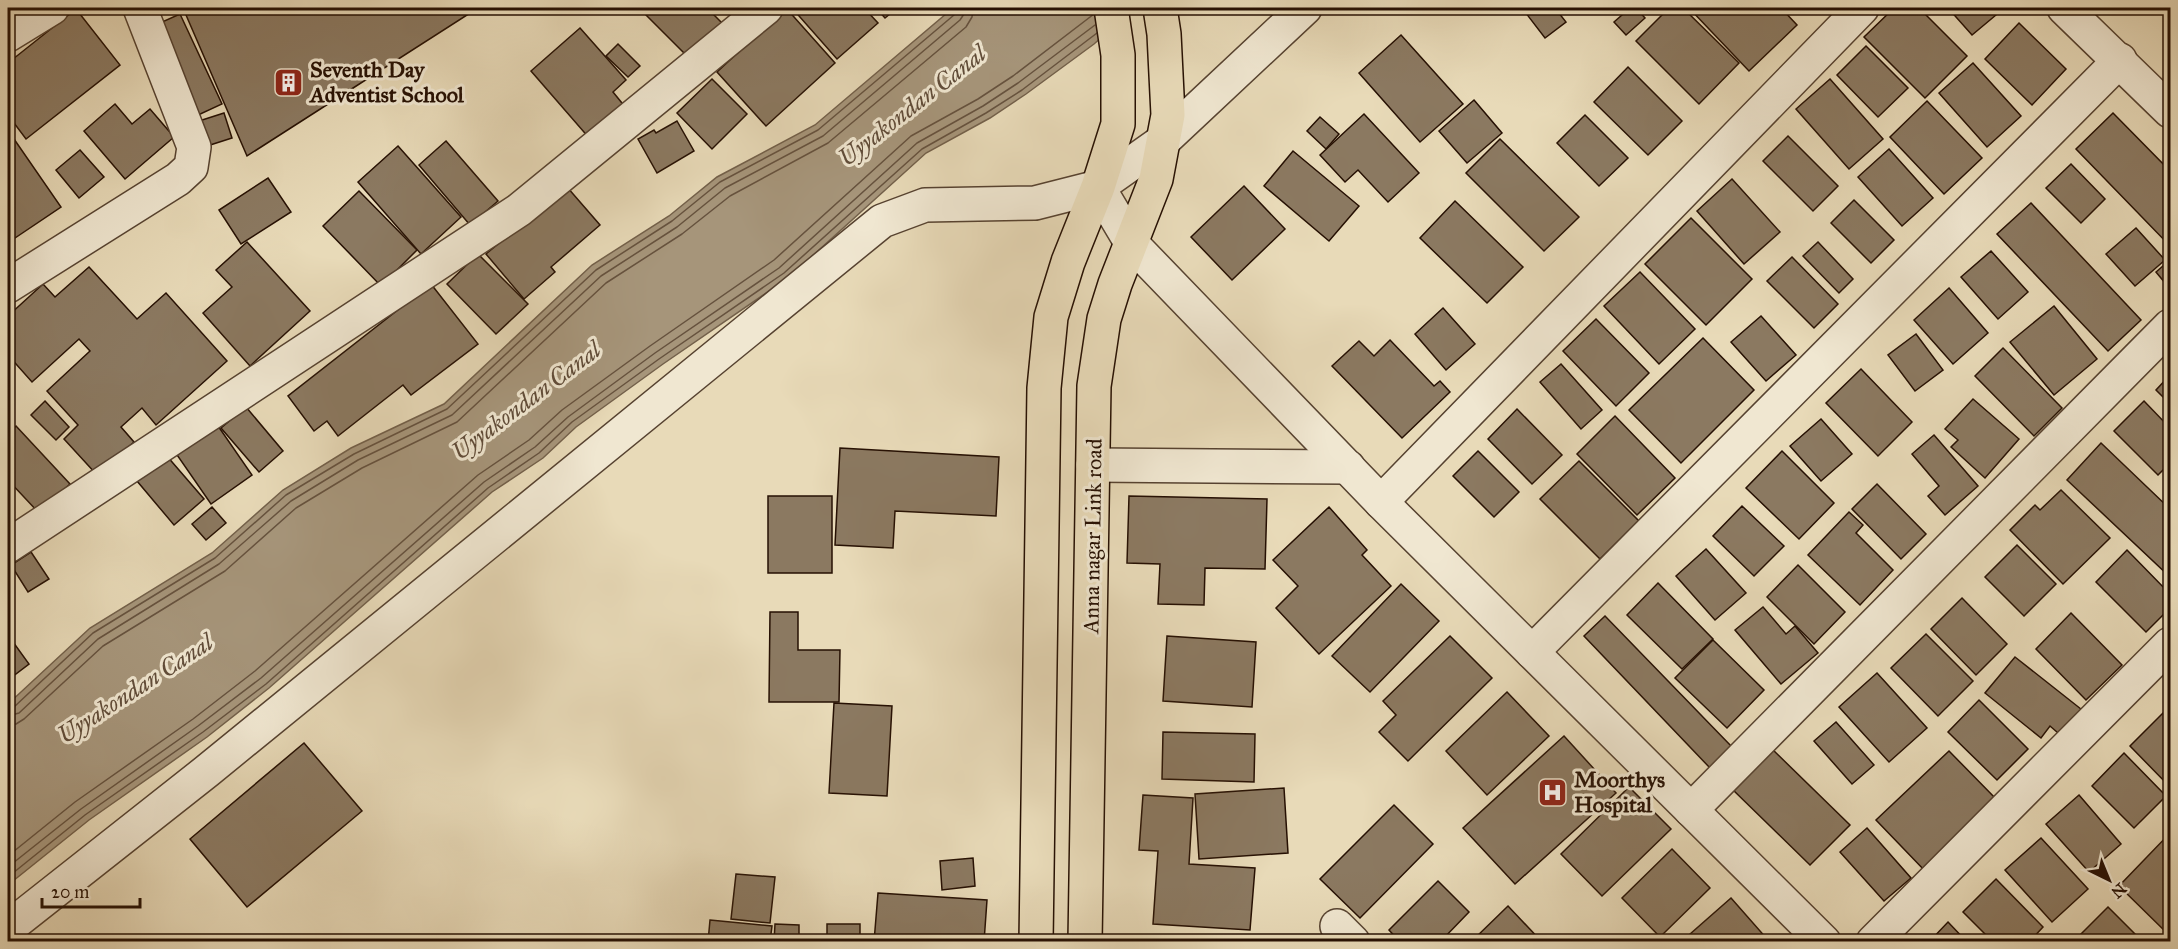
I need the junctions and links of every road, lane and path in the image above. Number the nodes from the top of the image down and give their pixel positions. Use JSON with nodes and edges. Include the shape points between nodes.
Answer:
{"nodes":[{"id":1,"x":52,"y":8,"type":"edge"},
{"id":2,"x":140,"y":8,"type":"edge"},
{"id":3,"x":1111,"y":8,"type":"edge"},
{"id":4,"x":1305,"y":8,"type":"edge"},
{"id":5,"x":1862,"y":8,"type":"edge"},
{"id":6,"x":2064,"y":8,"type":"edge"},
{"id":7,"x":754,"y":12,"type":"edge"},
{"id":8,"x":1162,"y":21,"type":"edge"},
{"id":9,"x":8,"y":35,"type":"edge"},
{"id":10,"x":2120,"y":60,"type":"junction"},
{"id":11,"x":2170,"y":111,"type":"edge"},
{"id":12,"x":1163,"y":141,"type":"junction"},
{"id":13,"x":1098,"y":187,"type":"junction"},
{"id":14,"x":1131,"y":244,"type":"junction"},
{"id":15,"x":8,"y":286,"type":"edge"},
{"id":16,"x":2170,"y":326,"type":"edge"},
{"id":17,"x":1093,"y":465,"type":"junction"},
{"id":18,"x":1348,"y":468,"type":"junction"},
{"id":19,"x":1381,"y":502,"type":"junction"},
{"id":20,"x":8,"y":546,"type":"edge"},
{"id":21,"x":2170,"y":644,"type":"edge"},
{"id":22,"x":1532,"y":652,"type":"junction"},
{"id":23,"x":1691,"y":810,"type":"junction"},
{"id":24,"x":8,"y":928,"type":"edge"},
{"id":25,"x":1036,"y":942,"type":"edge"},
{"id":26,"x":1085,"y":942,"type":"edge"},
{"id":27,"x":1824,"y":942,"type":"edge"},
{"id":28,"x":1873,"y":942,"type":"edge"}],
"edges":[{"from":1,"to":9,"type":"street"},
{"from":2,"to":15,"type":"street","via":[[194,147],[191,166],[178,179]]},
{"from":3,"to":13,"type":"main road","via":[[1118,55],[1118,124]]},
{"from":4,"to":12,"type":"street"},
{"from":5,"to":19,"type":"street"},
{"from":6,"to":10,"type":"street"},
{"from":7,"to":20,"type":"street","via":[[519,210]]},
{"from":8,"to":12,"type":"main road","name":"Anna nagar Link road","via":[[1168,115]]},
{"from":10,"to":11,"type":"street"},
{"from":10,"to":22,"type":"street"},
{"from":12,"to":13,"type":"street"},
{"from":12,"to":14,"type":"main road","name":"Anna nagar Link road","via":[[1156,178]]},
{"from":13,"to":14,"type":"street"},
{"from":13,"to":24,"type":"street","via":[[1035,203],[925,205],[882,221],[207,771]]},
{"from":13,"to":25,"type":"main road","via":[[1051,317],[1044,388]]},
{"from":14,"to":17,"type":"main road","name":"Anna nagar Link road","via":[[1104,320],[1094,386]]},
{"from":14,"to":18,"type":"street"},
{"from":16,"to":23,"type":"street"},
{"from":17,"to":18,"type":"street"},
{"from":17,"to":26,"type":"main road","name":"Anna nagar Link road"},
{"from":18,"to":19,"type":"street"},
{"from":19,"to":22,"type":"street"},
{"from":21,"to":28,"type":"street"},
{"from":22,"to":23,"type":"street"},
{"from":23,"to":27,"type":"street"}]}
